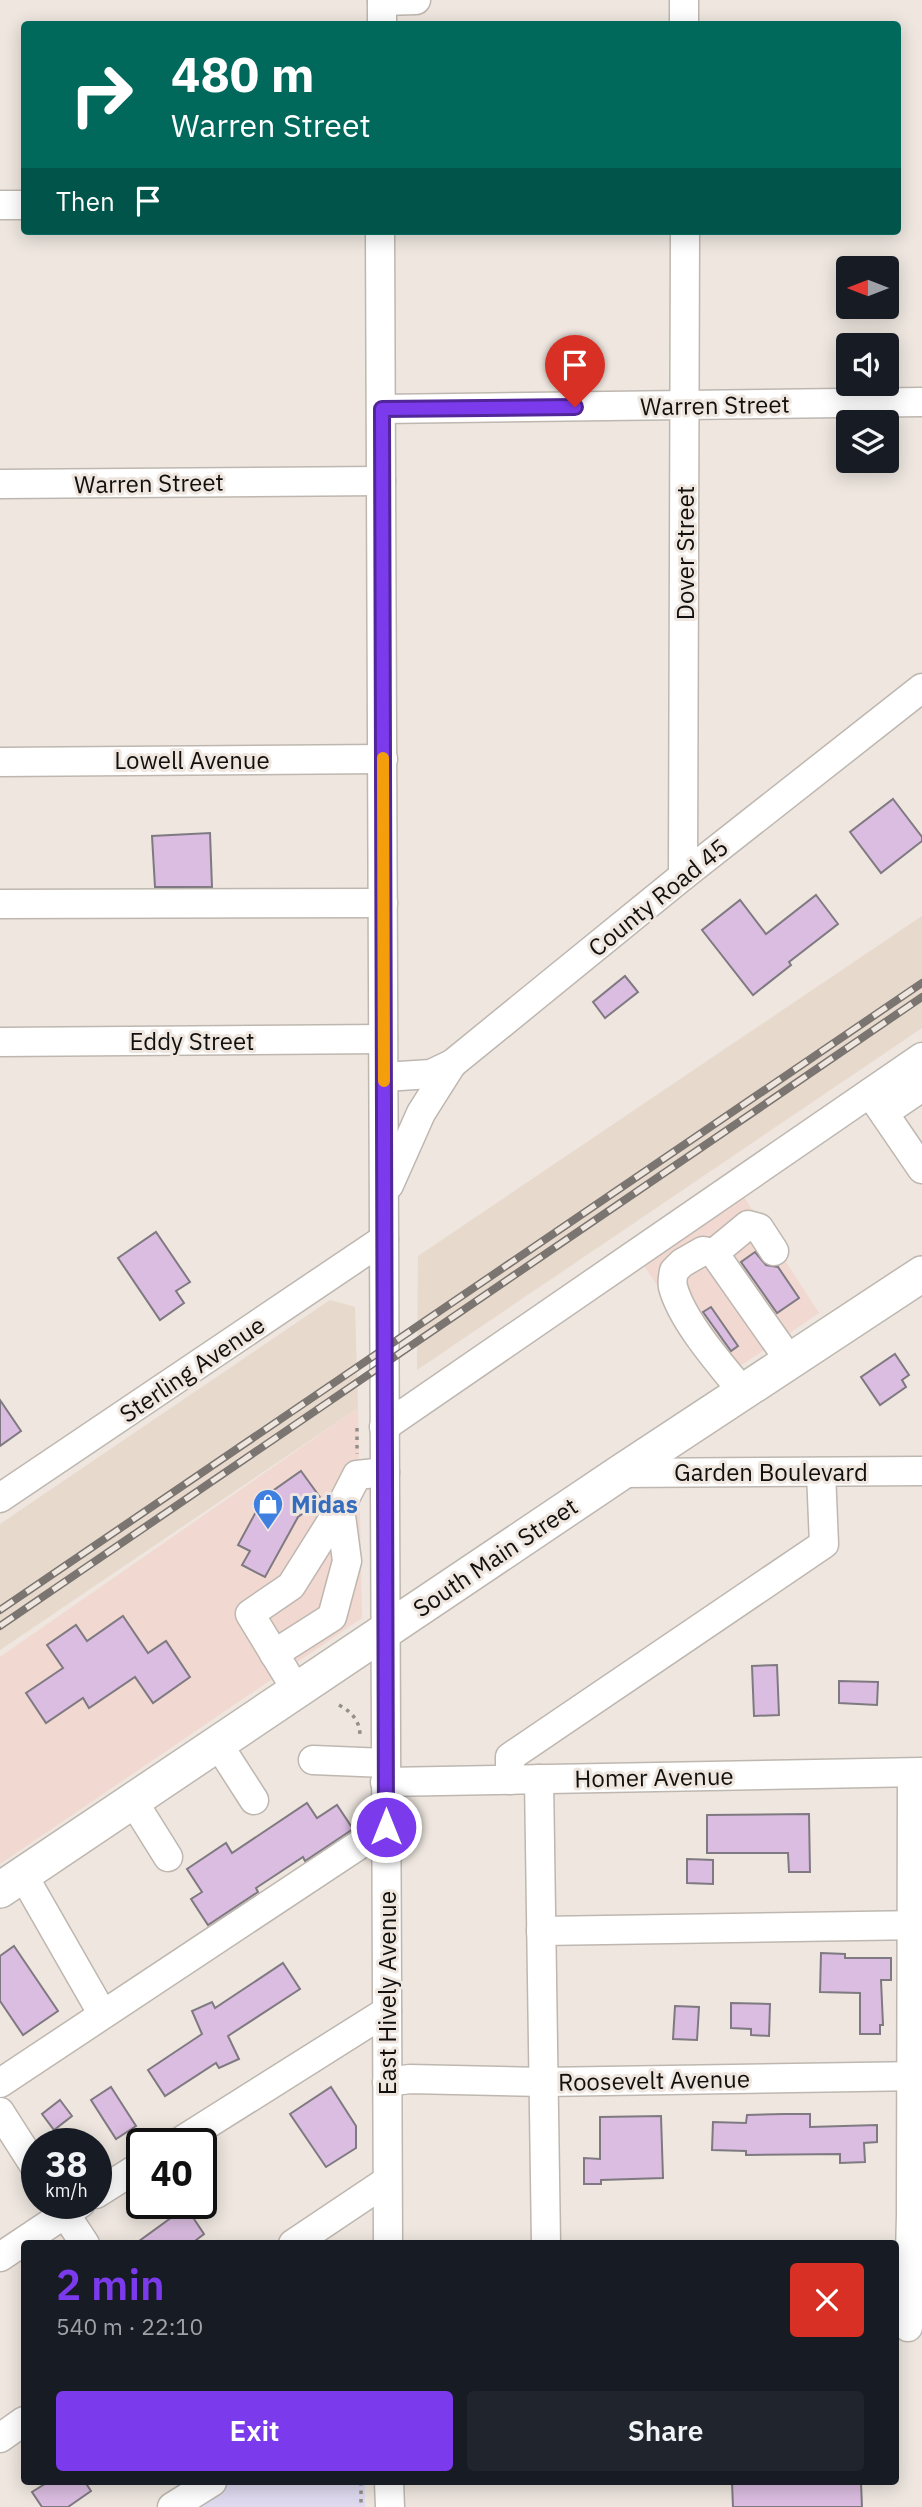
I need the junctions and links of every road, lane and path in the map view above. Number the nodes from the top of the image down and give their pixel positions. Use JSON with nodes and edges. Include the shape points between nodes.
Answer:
{"nodes":[{"id":1,"x":382,"y":0,"type":"edge"},
{"id":2,"x":416,"y":0,"type":"edge"},
{"id":3,"x":684,"y":0,"type":"edge"},
{"id":4,"x":382,"y":21,"type":"edge"},
{"id":5,"x":684,"y":21,"type":"edge"},
{"id":6,"x":0,"y":205,"type":"edge"},
{"id":7,"x":21,"y":205,"type":"edge"},
{"id":8,"x":380,"y":235,"type":"edge"},
{"id":9,"x":685,"y":235,"type":"edge"},
{"id":10,"x":922,"y":402,"type":"edge"},
{"id":11,"x":685,"y":405,"type":"junction"},
{"id":12,"x":382,"y":409,"type":"junction"},
{"id":13,"x":382,"y":481,"type":"junction"},
{"id":14,"x":0,"y":484,"type":"edge"},
{"id":15,"x":922,"y":688,"type":"edge"},
{"id":16,"x":383,"y":759,"type":"junction"},
{"id":17,"x":0,"y":762,"type":"edge"},
{"id":18,"x":683,"y":876,"type":"junction"},
{"id":19,"x":383,"y":903,"type":"junction"},
{"id":20,"x":0,"y":904,"type":"edge"},
{"id":21,"x":383,"y":1039,"type":"junction"},
{"id":22,"x":0,"y":1042,"type":"edge"},
{"id":23,"x":922,"y":1057,"type":"edge"},
{"id":24,"x":452,"y":1064,"type":"junction"},
{"id":25,"x":384,"y":1077,"type":"junction"},
{"id":26,"x":922,"y":1087,"type":"edge"},
{"id":27,"x":877,"y":1103,"type":"junction"},
{"id":28,"x":922,"y":1169,"type":"edge"},
{"id":29,"x":383,"y":1198,"type":"junction"},
{"id":30,"x":384,"y":1239,"type":"junction"},
{"id":31,"x":774,"y":1251,"type":"dead end"},
{"id":32,"x":714,"y":1253,"type":"junction"},
{"id":33,"x":922,"y":1274,"type":"edge"},
{"id":34,"x":790,"y":1361,"type":"junction"},
{"id":35,"x":743,"y":1392,"type":"junction"},
{"id":36,"x":384,"y":1427,"type":"junction"},
{"id":37,"x":922,"y":1471,"type":"edge"},
{"id":38,"x":385,"y":1472,"type":"junction"},
{"id":39,"x":821,"y":1472,"type":"junction"},
{"id":40,"x":620,"y":1473,"type":"junction"},
{"id":41,"x":0,"y":1498,"type":"edge"},
{"id":42,"x":340,"y":1508,"type":"junction"},
{"id":43,"x":386,"y":1631,"type":"junction"},
{"id":44,"x":274,"y":1654,"type":"junction"},
{"id":45,"x":297,"y":1691,"type":"junction"},
{"id":46,"x":339,"y":1705,"type":"dead end"},
{"id":47,"x":218,"y":1744,"type":"junction"},
{"id":48,"x":313,"y":1760,"type":"dead end"},
{"id":49,"x":377,"y":1769,"type":"junction"},
{"id":50,"x":917,"y":1772,"type":"edge"},
{"id":51,"x":539,"y":1779,"type":"junction"},
{"id":52,"x":510,"y":1780,"type":"junction"},
{"id":53,"x":254,"y":1800,"type":"dead end"},
{"id":54,"x":133,"y":1801,"type":"junction"},
{"id":55,"x":386,"y":1827,"type":"junction"},
{"id":56,"x":168,"y":1857,"type":"dead end"},
{"id":57,"x":11,"y":1882,"type":"edge"},
{"id":58,"x":917,"y":1925,"type":"edge"},
{"id":59,"x":541,"y":1931,"type":"junction"},
{"id":60,"x":387,"y":2011,"type":"junction"},
{"id":61,"x":102,"y":2014,"type":"junction"},
{"id":62,"x":917,"y":2076,"type":"edge"},
{"id":63,"x":387,"y":2082,"type":"junction"},
{"id":64,"x":543,"y":2082,"type":"junction"},
{"id":65,"x":0,"y":2083,"type":"edge"},
{"id":66,"x":0,"y":2112,"type":"edge"},
{"id":67,"x":201,"y":2128,"type":"edge"},
{"id":68,"x":21,"y":2145,"type":"edge"},
{"id":69,"x":387,"y":2181,"type":"junction"},
{"id":70,"x":52,"y":2219,"type":"edge"},
{"id":71,"x":74,"y":2219,"type":"edge"},
{"id":72,"x":23,"y":2240,"type":"edge"},
{"id":73,"x":83,"y":2240,"type":"edge"},
{"id":74,"x":299,"y":2240,"type":"edge"},
{"id":75,"x":388,"y":2240,"type":"edge"},
{"id":76,"x":546,"y":2240,"type":"edge"},
{"id":77,"x":21,"y":2242,"type":"edge"},
{"id":78,"x":0,"y":2257,"type":"edge"},
{"id":79,"x":908,"y":2327,"type":"dead end"},
{"id":80,"x":21,"y":2423,"type":"edge"},
{"id":81,"x":0,"y":2438,"type":"edge"},
{"id":82,"x":209,"y":2485,"type":"edge"},
{"id":83,"x":361,"y":2485,"type":"edge"},
{"id":84,"x":389,"y":2485,"type":"edge"},
{"id":85,"x":187,"y":2504,"type":"edge"},
{"id":86,"x":361,"y":2507,"type":"edge"},
{"id":87,"x":390,"y":2507,"type":"edge"}],
"edges":[{"from":1,"to":2,"type":"street"},
{"from":1,"to":4,"type":"street"},
{"from":3,"to":5,"type":"street"},
{"from":6,"to":7,"type":"street"},
{"from":8,"to":12,"type":"street","name":"East Hively Avenue"},
{"from":9,"to":11,"type":"street","name":"Dover Street"},
{"from":10,"to":11,"type":"street","name":"Warren Street"},
{"from":11,"to":12,"type":"street","name":"Warren Street"},
{"from":11,"to":18,"type":"street","name":"Dover Street"},
{"from":12,"to":13,"type":"street","name":"East Hively Avenue"},
{"from":13,"to":14,"type":"street","name":"Warren Street"},
{"from":13,"to":16,"type":"street","name":"East Hively Avenue"},
{"from":15,"to":18,"type":"street","name":"County Road 45"},
{"from":16,"to":17,"type":"street","name":"Lowell Avenue"},
{"from":16,"to":19,"type":"street","name":"East Hively Avenue"},
{"from":18,"to":24,"type":"street","name":"County Road 45"},
{"from":19,"to":20,"type":"street"},
{"from":19,"to":21,"type":"street","name":"East Hively Avenue"},
{"from":21,"to":22,"type":"street","name":"Eddy Street"},
{"from":21,"to":25,"type":"street","name":"East Hively Avenue"},
{"from":23,"to":27,"type":"street"},
{"from":24,"to":25,"type":"street","name":"County Road 45","via":[[431,1074]]},
{"from":24,"to":29,"type":"street","via":[[421,1113]]},
{"from":25,"to":29,"type":"street","name":"East Hively Avenue"},
{"from":26,"to":27,"type":"street"},
{"from":27,"to":28,"type":"street"},
{"from":27,"to":36,"type":"street"},
{"from":29,"to":30,"type":"street","name":"East Hively Avenue"},
{"from":30,"to":36,"type":"street","name":"East Hively Avenue"},
{"from":30,"to":41,"type":"street","name":"Sterling Avenue"},
{"from":31,"to":32,"type":"street","via":[[760,1228],[748,1224]]},
{"from":32,"to":34,"type":"street"},
{"from":32,"to":35,"type":"street","via":[[703,1251],[682,1263],[674,1271],[673,1286],[711,1352]]},
{"from":33,"to":34,"type":"main road","name":"South Main Street"},
{"from":34,"to":35,"type":"main road","name":"South Main Street"},
{"from":35,"to":40,"type":"main road","name":"South Main Street"},
{"from":36,"to":38,"type":"street","name":"East Hively Avenue"},
{"from":37,"to":39,"type":"street","name":"Garden Boulevard"},
{"from":38,"to":42,"type":"street","via":[[357,1475]]},
{"from":38,"to":43,"type":"street","name":"East Hively Avenue"},
{"from":39,"to":40,"type":"street","name":"Garden Boulevard"},
{"from":39,"to":52,"type":"street","via":[[824,1544],[510,1756]]},
{"from":40,"to":43,"type":"main road","name":"South Main Street"},
{"from":42,"to":44,"type":"street","via":[[347,1560],[332,1617]]},
{"from":42,"to":44,"type":"street","via":[[291,1586],[250,1614]]},
{"from":43,"to":45,"type":"main road","name":"South Main Street"},
{"from":43,"to":49,"type":"street","name":"East Hively Avenue"},
{"from":44,"to":45,"type":"street"},
{"from":45,"to":47,"type":"main road","name":"South Main Street"},
{"from":46,"to":49,"type":"path","via":[[357,1720]]},
{"from":47,"to":53,"type":"street"},
{"from":47,"to":54,"type":"main road","name":"South Main Street"},
{"from":48,"to":49,"type":"street","name":"Homer Avenue"},
{"from":49,"to":52,"type":"street","name":"Homer Avenue"},
{"from":49,"to":55,"type":"street","name":"East Hively Avenue"},
{"from":50,"to":51,"type":"street","name":"Homer Avenue"},
{"from":50,"to":58,"type":"street"},
{"from":51,"to":52,"type":"street","name":"Homer Avenue"},
{"from":51,"to":59,"type":"street"},
{"from":54,"to":56,"type":"street"},
{"from":54,"to":57,"type":"main road","name":"South Main Street"},
{"from":55,"to":60,"type":"street","name":"East Hively Avenue"},
{"from":55,"to":61,"type":"street"},
{"from":57,"to":61,"type":"street"},
{"from":58,"to":59,"type":"street"},
{"from":58,"to":62,"type":"street"},
{"from":59,"to":64,"type":"street"},
{"from":60,"to":63,"type":"street","name":"East Hively Avenue"},
{"from":60,"to":67,"type":"street"},
{"from":61,"to":65,"type":"street"},
{"from":62,"to":64,"type":"street","name":"Roosevelt Avenue"},
{"from":62,"to":79,"type":"street"},
{"from":63,"to":64,"type":"street","name":"Roosevelt Avenue"},
{"from":63,"to":69,"type":"street","name":"East Hively Avenue"},
{"from":64,"to":76,"type":"street"},
{"from":66,"to":68,"type":"street"},
{"from":69,"to":74,"type":"street"},
{"from":69,"to":75,"type":"street","name":"East Hively Avenue"},
{"from":70,"to":72,"type":"street"},
{"from":71,"to":73,"type":"street"},
{"from":77,"to":78,"type":"street"},
{"from":80,"to":81,"type":"street"},
{"from":82,"to":85,"type":"street"},
{"from":83,"to":86,"type":"path"},
{"from":84,"to":87,"type":"street"}]}
